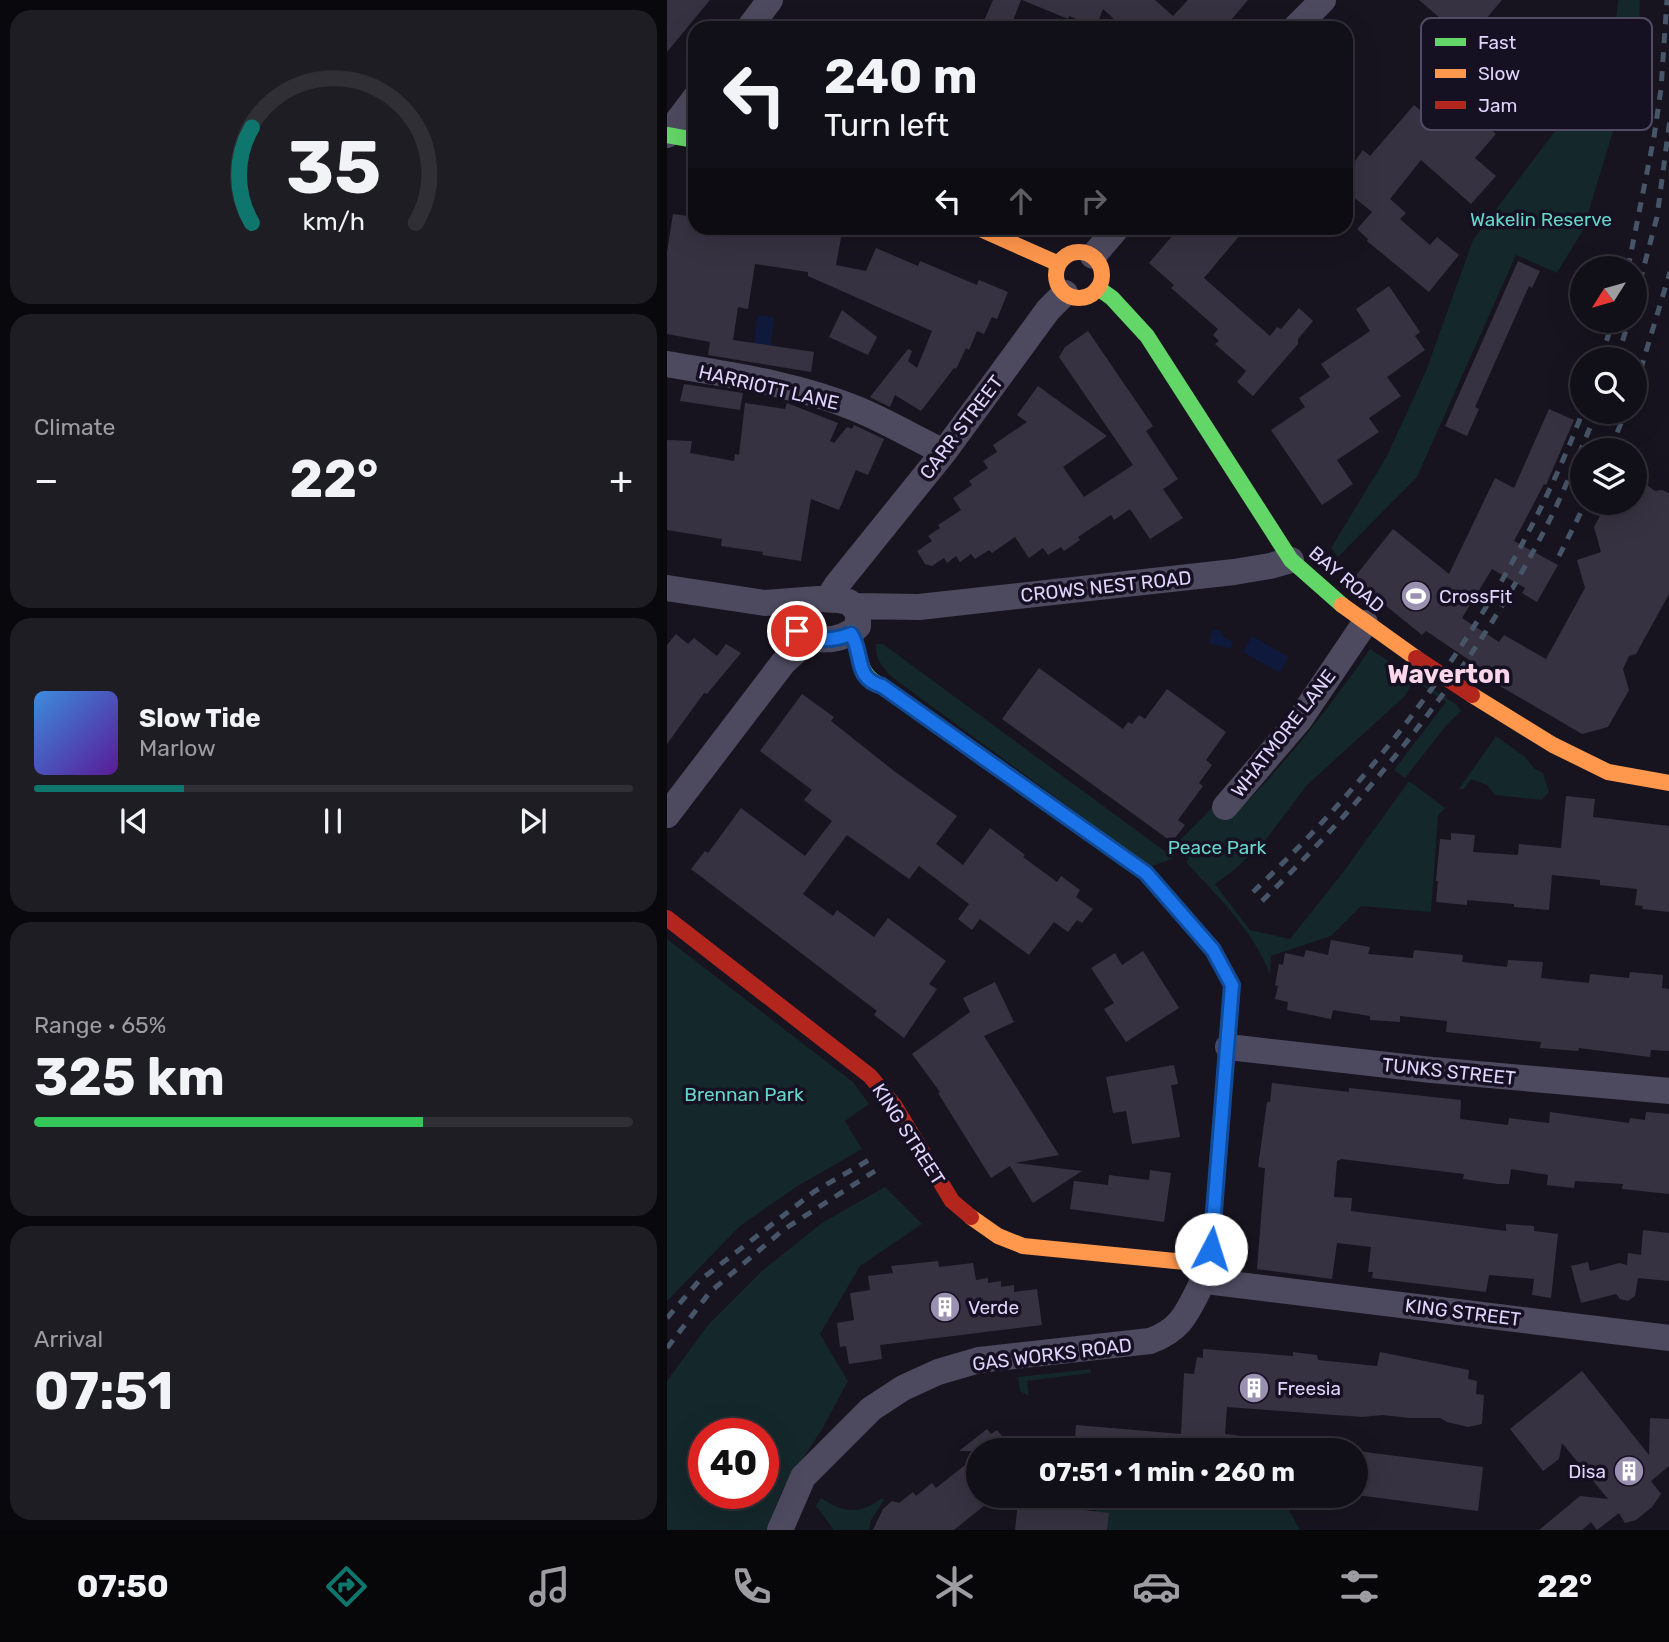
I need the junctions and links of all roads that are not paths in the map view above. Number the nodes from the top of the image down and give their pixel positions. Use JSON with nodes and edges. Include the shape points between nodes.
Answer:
{"nodes":[{"id":1,"x":770,"y":0,"type":"edge"},
{"id":2,"x":1323,"y":0,"type":"edge"},
{"id":3,"x":754,"y":21,"type":"edge"},
{"id":4,"x":1302,"y":21,"type":"edge"},
{"id":5,"x":688,"y":107,"type":"edge"},
{"id":6,"x":667,"y":135,"type":"edge"},
{"id":7,"x":688,"y":139,"type":"edge"},
{"id":8,"x":995,"y":235,"type":"edge"},
{"id":9,"x":1111,"y":235,"type":"edge"},
{"id":10,"x":1093,"y":256,"type":"junction"},
{"id":11,"x":1059,"y":264,"type":"junction"},
{"id":12,"x":1098,"y":288,"type":"junction"},
{"id":13,"x":1065,"y":293,"type":"junction"},
{"id":14,"x":667,"y":364,"type":"edge"},
{"id":15,"x":944,"y":452,"type":"junction"},
{"id":16,"x":1291,"y":560,"type":"junction"},
{"id":17,"x":667,"y":588,"type":"edge"},
{"id":18,"x":830,"y":617,"type":"junction"},
{"id":19,"x":1365,"y":623,"type":"junction"},
{"id":20,"x":882,"y":686,"type":"joint"},
{"id":21,"x":1669,"y":783,"type":"edge"},
{"id":22,"x":1225,"y":807,"type":"dead end"},
{"id":23,"x":667,"y":815,"type":"edge"},
{"id":24,"x":667,"y":918,"type":"edge"},
{"id":25,"x":1228,"y":1047,"type":"junction"},
{"id":26,"x":1669,"y":1091,"type":"edge"},
{"id":27,"x":1211,"y":1249,"type":"junction"},
{"id":28,"x":1185,"y":1262,"type":"junction"},
{"id":29,"x":1208,"y":1283,"type":"junction"},
{"id":30,"x":1669,"y":1338,"type":"edge"},
{"id":31,"x":780,"y":1530,"type":"edge"}],
"edges":[{"from":1,"to":3,"type":"street"},
{"from":2,"to":4,"type":"street"},
{"from":5,"to":6,"type":"street"},
{"from":6,"to":7,"type":"street"},
{"from":8,"to":11,"type":"street"},
{"from":9,"to":10,"type":"street"},
{"from":10,"to":11,"type":"street","via":[[1070,253]]},
{"from":10,"to":12,"type":"street","via":[[1101,267]]},
{"from":11,"to":13,"type":"street","via":[[1057,279]]},
{"from":12,"to":13,"type":"street","via":[[1086,297]]},
{"from":12,"to":16,"type":"street","name":"BAY ROAD","via":[[1147,336]]},
{"from":13,"to":15,"type":"street","name":"CARR STREET"},
{"from":14,"to":15,"type":"street","name":"HARRIOTT LANE","via":[[819,396],[856,408]]},
{"from":15,"to":18,"type":"street","name":"CARR STREET","via":[[857,561],[855,586]]},
{"from":16,"to":18,"type":"street","name":"CROWS NEST ROAD","via":[[1234,572]]},
{"from":16,"to":19,"type":"street","name":"BAY ROAD"},
{"from":17,"to":18,"type":"street","name":"CROWS NEST ROAD"},
{"from":18,"to":20,"type":"street","via":[[871,663]]},
{"from":18,"to":23,"type":"street","via":[[783,663]]},
{"from":19,"to":21,"type":"street","name":"BAY ROAD","bridge":true,"via":[[1545,740],[1608,772]]},
{"from":19,"to":22,"type":"street","name":"WHATMORE LANE","via":[[1300,719]]},
{"from":20,"to":25,"type":"street","via":[[1146,873],[1213,950],[1232,985]]},
{"from":24,"to":28,"type":"street","name":"KING STREET","via":[[870,1076],[894,1105],[952,1200],[973,1220],[1023,1246]]},
{"from":25,"to":26,"type":"street","name":"TUNKS STREET"},
{"from":25,"to":27,"type":"street"},
{"from":27,"to":28,"type":"street","via":[[1195,1250]]},
{"from":27,"to":29,"type":"street","via":[[1222,1265],[1219,1277]]},
{"from":28,"to":29,"type":"street","via":[[1186,1275],[1195,1283]]},
{"from":29,"to":30,"type":"street","name":"KING STREET"},
{"from":29,"to":31,"type":"street","name":"GAS WORKS ROAD","via":[[1171,1332],[1150,1341],[979,1360],[903,1388],[871,1409],[803,1477]]}]}
